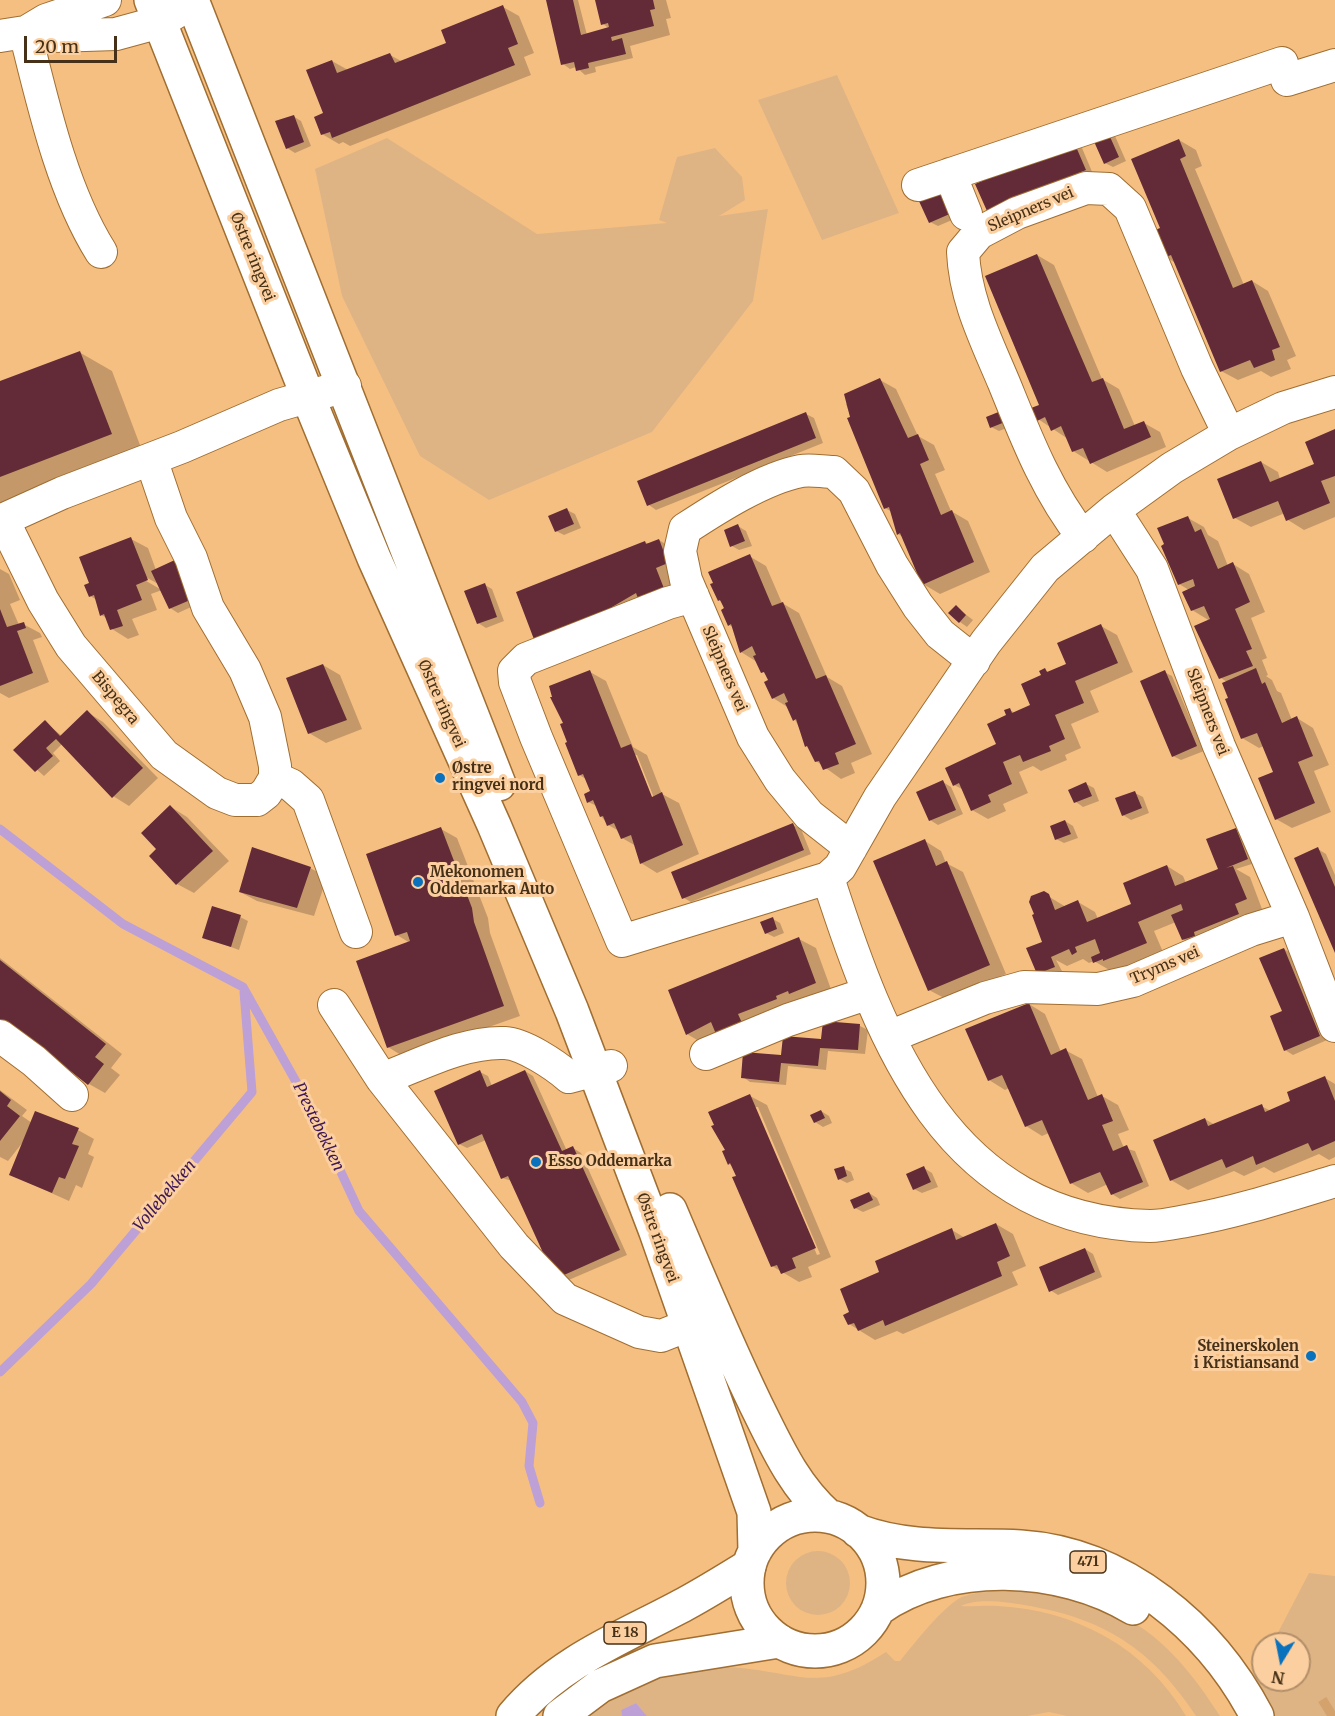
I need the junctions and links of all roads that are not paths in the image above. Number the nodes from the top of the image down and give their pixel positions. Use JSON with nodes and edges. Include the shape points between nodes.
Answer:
{"nodes":[{"id":1,"x":105,"y":0,"type":"edge"},
{"id":2,"x":190,"y":1,"type":"edge"},
{"id":3,"x":156,"y":11,"type":"edge"},
{"id":4,"x":13,"y":34,"type":"edge"},
{"id":5,"x":1335,"y":65,"type":"edge"},
{"id":6,"x":950,"y":174,"type":"junction"},
{"id":7,"x":918,"y":185,"type":"dead end"},
{"id":8,"x":966,"y":214,"type":"dead end"},
{"id":9,"x":101,"y":252,"type":"dead end"},
{"id":10,"x":345,"y":386,"type":"junction"},
{"id":11,"x":1335,"y":392,"type":"edge"},
{"id":12,"x":308,"y":397,"type":"junction"},
{"id":13,"x":1229,"y":434,"type":"junction"},
{"id":14,"x":151,"y":459,"type":"junction"},
{"id":15,"x":1114,"y":510,"type":"junction"},
{"id":16,"x":1,"y":521,"type":"edge"},
{"id":17,"x":1083,"y":537,"type":"junction"},
{"id":18,"x":693,"y":596,"type":"junction"},
{"id":19,"x":974,"y":661,"type":"junction"},
{"id":20,"x":275,"y":778,"type":"junction"},
{"id":21,"x":851,"y":848,"type":"junction"},
{"id":22,"x":828,"y":878,"type":"junction"},
{"id":23,"x":1293,"y":917,"type":"junction"},
{"id":24,"x":356,"y":932,"type":"dead end"},
{"id":25,"x":869,"y":993,"type":"junction"},
{"id":26,"x":334,"y":1005,"type":"dead end"},
{"id":27,"x":1335,"y":1026,"type":"edge"},
{"id":28,"x":0,"y":1036,"type":"edge"},
{"id":29,"x":889,"y":1037,"type":"junction"},
{"id":30,"x":706,"y":1054,"type":"dead end"},
{"id":31,"x":602,"y":1069,"type":"junction"},
{"id":32,"x":382,"y":1079,"type":"junction"},
{"id":33,"x":72,"y":1095,"type":"dead end"},
{"id":34,"x":1335,"y":1181,"type":"edge"},
{"id":35,"x":701,"y":1319,"type":"junction"},
{"id":36,"x":828,"y":1516,"type":"junction"},
{"id":37,"x":858,"y":1531,"type":"junction"},
{"id":38,"x":752,"y":1558,"type":"junction"},
{"id":39,"x":878,"y":1609,"type":"junction"},
{"id":40,"x":779,"y":1641,"type":"junction"},
{"id":41,"x":513,"y":1716,"type":"edge"},
{"id":42,"x":560,"y":1716,"type":"edge"},
{"id":43,"x":1233,"y":1716,"type":"edge"},
{"id":44,"x":1257,"y":1716,"type":"edge"}],
"edges":[{"from":1,"to":4,"type":"street"},
{"from":2,"to":3,"type":"street"},
{"from":2,"to":10,"type":"main road","name":"Østre ringvei"},
{"from":3,"to":4,"type":"street","via":[[116,34]]},
{"from":3,"to":12,"type":"main road","name":"Østre ringvei"},
{"from":4,"to":9,"type":"street","via":[[43,102],[84,224]]},
{"from":5,"to":6,"type":"street","via":[[1284,71]]},
{"from":6,"to":7,"type":"street"},
{"from":6,"to":8,"type":"street"},
{"from":10,"to":12,"type":"street","name":"Bispegra"},
{"from":10,"to":31,"type":"main road","name":"Østre ringvei"},
{"from":11,"to":13,"type":"street","via":[[1283,408]]},
{"from":12,"to":14,"type":"street","name":"Bispegra","via":[[279,405]]},
{"from":12,"to":31,"type":"main road","name":"Østre ringvei","via":[[572,1011]]},
{"from":13,"to":15,"type":"street","via":[[1172,468]]},
{"from":13,"to":17,"type":"street","name":"Sleipners vei","via":[[1197,369],[1130,208],[1109,189],[1086,188],[1054,197],[979,233],[963,252],[964,279],[974,310],[1042,475]]},
{"from":14,"to":16,"type":"street","name":"Bispegra"},
{"from":14,"to":20,"type":"street","via":[[208,608],[245,670],[265,717]]},
{"from":15,"to":17,"type":"street"},
{"from":15,"to":23,"type":"street","name":"Sleipners vei","via":[[1152,569],[1219,746]]},
{"from":16,"to":20,"type":"street","name":"Bispegra","via":[[71,646],[164,755],[217,793],[235,800],[257,800]]},
{"from":17,"to":19,"type":"street","via":[[1045,568]]},
{"from":18,"to":19,"type":"street","name":"Sleipners vei","via":[[680,550],[685,529],[760,486],[802,471],[834,472],[854,491],[918,606],[940,634]]},
{"from":18,"to":21,"type":"street","name":"Sleipners vei","via":[[758,745],[808,815]]},
{"from":18,"to":22,"type":"street","via":[[537,654],[516,666],[519,693],[622,941]]},
{"from":19,"to":21,"type":"street","via":[[885,789]]},
{"from":20,"to":24,"type":"street","via":[[291,785],[308,800]]},
{"from":21,"to":22,"type":"street"},
{"from":22,"to":25,"type":"street"},
{"from":23,"to":27,"type":"street"},
{"from":23,"to":29,"type":"street","name":"Tryms vei","via":[[1251,930],[1133,981],[1098,989],[1024,987],[985,998]]},
{"from":25,"to":29,"type":"street"},
{"from":25,"to":30,"type":"street","via":[[788,1020]]},
{"from":26,"to":32,"type":"street"},
{"from":28,"to":33,"type":"street"},
{"from":29,"to":34,"type":"street","via":[[936,1119],[971,1156],[1016,1189],[1057,1210],[1105,1222],[1152,1226],[1247,1208]]},
{"from":31,"to":32,"type":"street","via":[[569,1077],[553,1063],[508,1043],[478,1045]]},
{"from":31,"to":35,"type":"main road","name":"Østre ringvei","via":[[656,1232]]},
{"from":32,"to":35,"type":"street","via":[[514,1246],[565,1299],[639,1332],[662,1336]]},
{"from":35,"to":36,"type":"main road","name":"Østre ringvei","via":[[804,1493]]},
{"from":35,"to":38,"type":"main road","name":"Østre ringvei","via":[[754,1512],[757,1527]]},
{"from":36,"to":37,"type":"main road","number":"471"},
{"from":36,"to":38,"type":"main road","number":"471","via":[[799,1517],[786,1522],[763,1539]]},
{"from":37,"to":39,"type":"main road","number":"471","via":[[878,1558],[882,1592]]},
{"from":37,"to":44,"type":"main road","number":"471","via":[[901,1543],[1025,1547],[1095,1565],[1139,1587],[1196,1630],[1228,1667]]},
{"from":38,"to":40,"type":"main road","number":"471","via":[[747,1591],[752,1609]]},
{"from":38,"to":41,"type":"main road","number":"E 18","via":[[686,1603],[597,1647],[551,1677]]},
{"from":39,"to":40,"type":"main road","number":"471","via":[[861,1633],[836,1647],[807,1650]]},
{"from":39,"to":43,"type":"main road","number":"471","via":[[896,1595],[931,1582],[1022,1574],[1065,1580],[1128,1605],[1164,1631],[1198,1662]]},
{"from":40,"to":42,"type":"main road","number":"E 18","via":[[655,1661],[600,1686]]}]}
